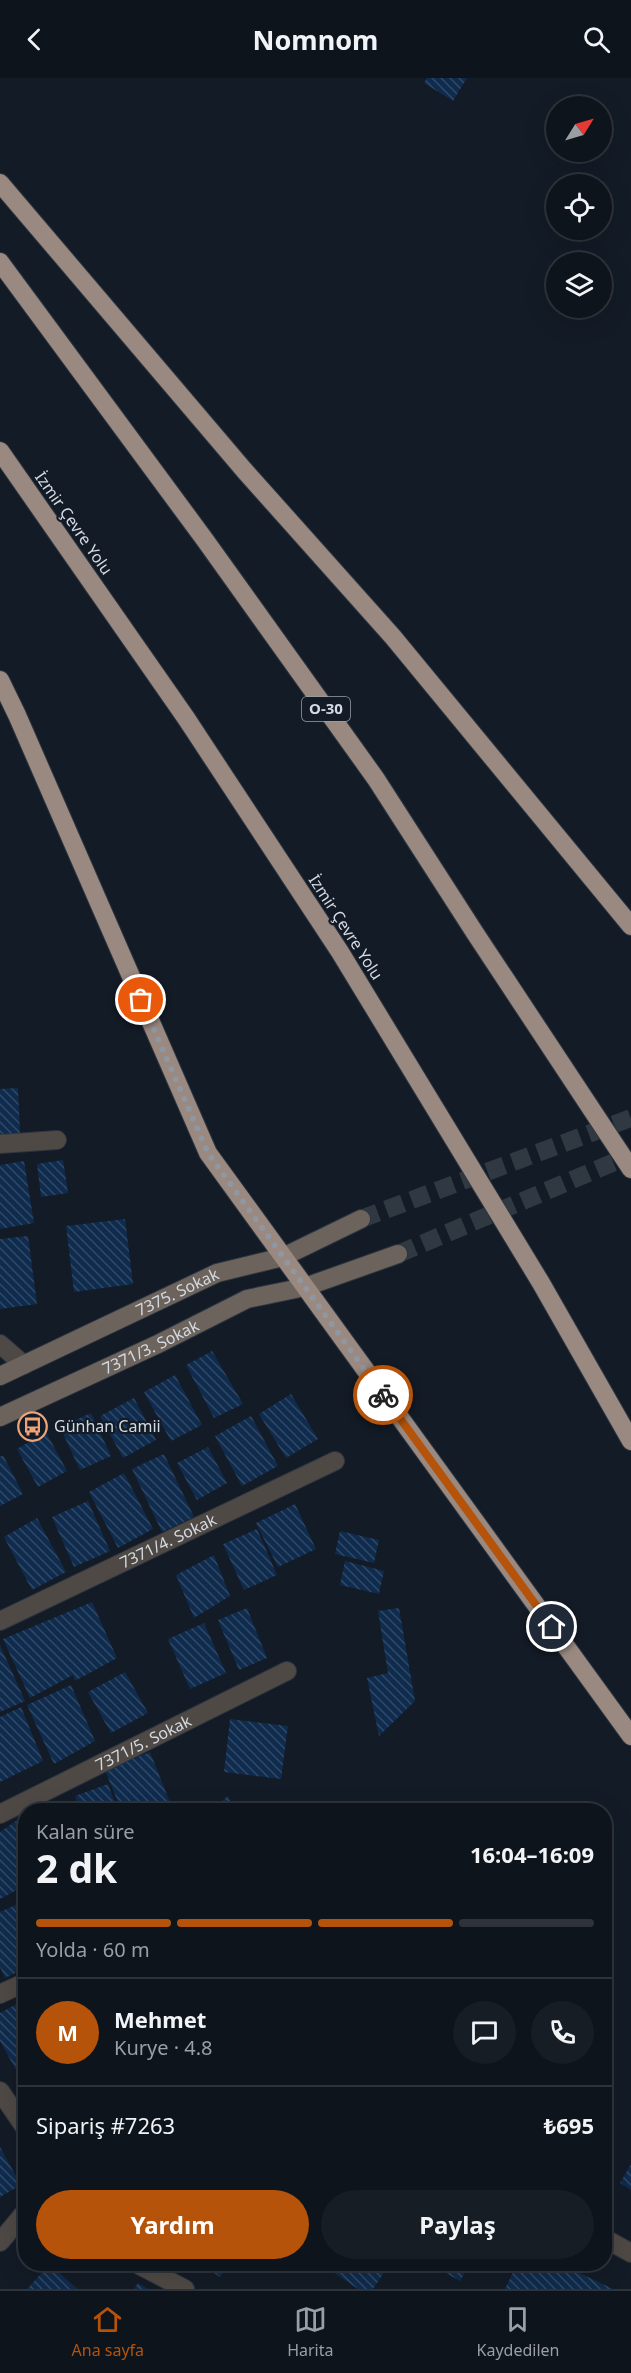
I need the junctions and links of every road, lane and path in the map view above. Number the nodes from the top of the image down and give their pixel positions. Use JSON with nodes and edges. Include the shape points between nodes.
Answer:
{"nodes":[{"id":1,"x":0,"y":183,"type":"edge"},
{"id":2,"x":0,"y":262,"type":"edge"},
{"id":3,"x":0,"y":451,"type":"edge"},
{"id":4,"x":0,"y":680,"type":"edge"},
{"id":5,"x":631,"y":926,"type":"edge"},
{"id":6,"x":57,"y":1140,"type":"dead end"},
{"id":7,"x":0,"y":1144,"type":"edge"},
{"id":8,"x":631,"y":1169,"type":"edge"},
{"id":9,"x":360,"y":1219,"type":"tunnel mouth"},
{"id":10,"x":398,"y":1254,"type":"tunnel mouth"},
{"id":11,"x":283,"y":1257,"type":"junction"},
{"id":12,"x":305,"y":1287,"type":"junction"},
{"id":13,"x":0,"y":1344,"type":"edge"},
{"id":14,"x":24,"y":1365,"type":"junction"},
{"id":15,"x":0,"y":1376,"type":"edge"},
{"id":16,"x":0,"y":1417,"type":"edge"},
{"id":17,"x":631,"y":1441,"type":"edge"},
{"id":18,"x":335,"y":1461,"type":"dead end"},
{"id":19,"x":0,"y":1621,"type":"edge"},
{"id":20,"x":287,"y":1671,"type":"dead end"},
{"id":21,"x":631,"y":1736,"type":"edge"},
{"id":22,"x":22,"y":1803,"type":"edge"},
{"id":23,"x":18,"y":1805,"type":"edge"},
{"id":24,"x":0,"y":1814,"type":"edge"},
{"id":25,"x":18,"y":1986,"type":"edge"},
{"id":26,"x":0,"y":1994,"type":"edge"},
{"id":27,"x":0,"y":2091,"type":"edge"},
{"id":28,"x":18,"y":2118,"type":"edge"},
{"id":29,"x":18,"y":2221,"type":"edge"},
{"id":30,"x":0,"y":2242,"type":"edge"},
{"id":31,"x":612,"y":2242,"type":"edge"},
{"id":32,"x":631,"y":2253,"type":"edge"},
{"id":33,"x":150,"y":2271,"type":"edge"},
{"id":34,"x":185,"y":2289,"type":"edge"}],
"edges":[{"from":1,"to":5,"type":"highway","via":[[244,470],[393,637]]},
{"from":2,"to":8,"type":"highway","number":"O-30","via":[[376,779]]},
{"from":3,"to":17,"type":"highway","name":"İzmir Çevre Yolu","via":[[186,718],[340,952],[541,1283]]},
{"from":4,"to":11,"type":"highway","via":[[208,1153]]},
{"from":6,"to":7,"type":"street"},
{"from":9,"to":11,"type":"street","name":"7375. Sokak"},
{"from":10,"to":12,"type":"street"},
{"from":11,"to":12,"type":"highway"},
{"from":11,"to":14,"type":"street","name":"7375. Sokak","via":[[217,1273]]},
{"from":12,"to":16,"type":"street","name":"7371/3. Sokak","via":[[247,1299]]},
{"from":12,"to":21,"type":"highway"},
{"from":13,"to":14,"type":"street"},
{"from":14,"to":15,"type":"street","name":"7375. Sokak"},
{"from":18,"to":19,"type":"street","name":"7371/4. Sokak"},
{"from":20,"to":22,"type":"street","name":"7371/5. Sokak"},
{"from":23,"to":24,"type":"street","name":"7371/5. Sokak"},
{"from":25,"to":26,"type":"street"},
{"from":27,"to":28,"type":"street"},
{"from":29,"to":30,"type":"street"},
{"from":31,"to":32,"type":"street"},
{"from":33,"to":34,"type":"street"}]}
